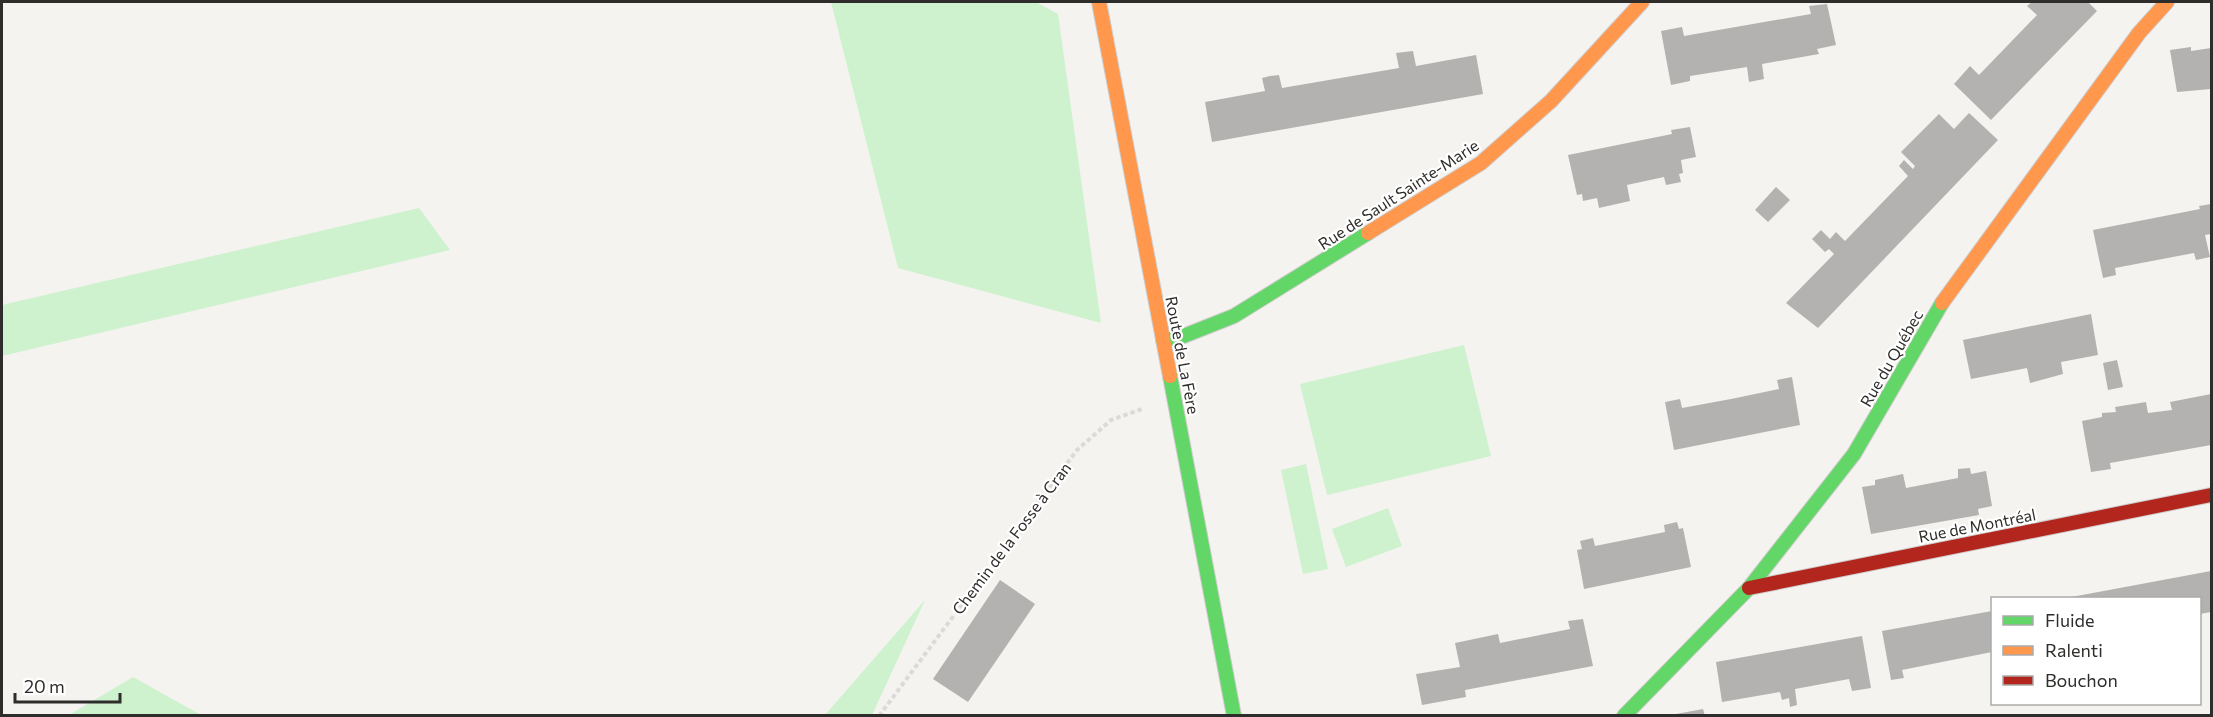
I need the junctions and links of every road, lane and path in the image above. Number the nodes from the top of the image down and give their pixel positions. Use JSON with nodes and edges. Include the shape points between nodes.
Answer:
{"nodes":[{"id":1,"x":1099,"y":2,"type":"edge"},
{"id":2,"x":1642,"y":2,"type":"edge"},
{"id":3,"x":2167,"y":2,"type":"edge"},
{"id":4,"x":1163,"y":340,"type":"junction"},
{"id":5,"x":1174,"y":398,"type":"junction"},
{"id":6,"x":2211,"y":495,"type":"edge"},
{"id":7,"x":1749,"y":588,"type":"junction"},
{"id":8,"x":879,"y":716,"type":"edge"},
{"id":9,"x":1234,"y":716,"type":"edge"},
{"id":10,"x":1624,"y":716,"type":"edge"}],
"edges":[{"from":1,"to":4,"type":"street","name":"Route de La Fère"},
{"from":2,"to":4,"type":"street","name":"Rue de Sault Sainte-Marie","via":[[1551,101],[1481,163],[1234,316]]},
{"from":3,"to":7,"type":"street","name":"Rue du Québec","via":[[2139,33],[1943,301],[1854,454]]},
{"from":4,"to":5,"type":"street","name":"Route de La Fère"},
{"from":5,"to":8,"type":"path","name":"Chemin de la Fosse à Cran","via":[[1111,420],[1077,450]]},
{"from":5,"to":9,"type":"street","name":"Route de La Fère"},
{"from":6,"to":7,"type":"street","name":"Rue de Montréal"},
{"from":7,"to":10,"type":"street","name":"Rue du Québec"}]}
